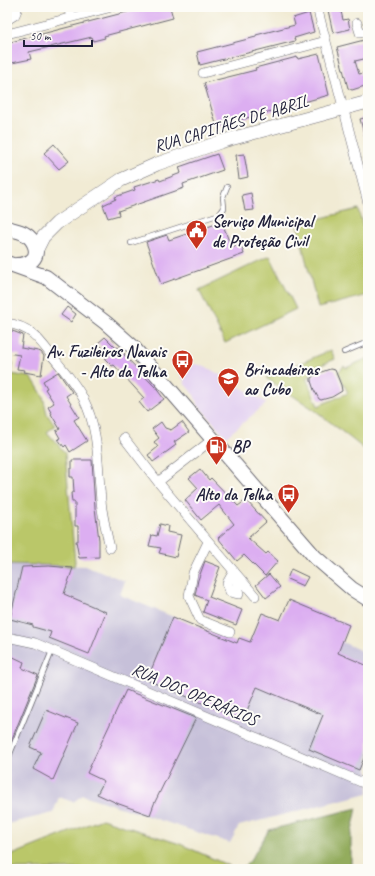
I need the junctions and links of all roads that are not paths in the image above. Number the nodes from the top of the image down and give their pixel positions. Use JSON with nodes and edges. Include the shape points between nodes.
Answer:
{"nodes":[{"id":1,"x":16,"y":7,"type":"edge"},
{"id":2,"x":68,"y":7,"type":"edge"},
{"id":3,"x":112,"y":7,"type":"edge"},
{"id":4,"x":317,"y":7,"type":"edge"},
{"id":5,"x":71,"y":18,"type":"junction"},
{"id":6,"x":7,"y":20,"type":"edge"},
{"id":7,"x":357,"y":23,"type":"dead end"},
{"id":8,"x":368,"y":31,"type":"edge"},
{"id":9,"x":7,"y":34,"type":"edge"},
{"id":10,"x":326,"y":41,"type":"junction"},
{"id":11,"x":203,"y":74,"type":"dead end"},
{"id":12,"x":368,"y":102,"type":"edge"},
{"id":13,"x":343,"y":109,"type":"junction"},
{"id":14,"x":227,"y":187,"type":"dead end"},
{"id":15,"x":368,"y":203,"type":"edge"},
{"id":16,"x":56,"y":223,"type":"junction"},
{"id":17,"x":7,"y":228,"type":"edge"},
{"id":18,"x":25,"y":234,"type":"junction"},
{"id":19,"x":130,"y":243,"type":"dead end"},
{"id":20,"x":36,"y":254,"type":"junction"},
{"id":21,"x":12,"y":264,"type":"edge"},
{"id":22,"x":46,"y":277,"type":"junction"},
{"id":23,"x":7,"y":323,"type":"edge"},
{"id":24,"x":368,"y":342,"type":"edge"},
{"id":25,"x":344,"y":352,"type":"dead end"},
{"id":26,"x":124,"y":438,"type":"dead end"},
{"id":27,"x":212,"y":439,"type":"junction"},
{"id":28,"x":158,"y":482,"type":"junction"},
{"id":29,"x":208,"y":542,"type":"junction"},
{"id":30,"x":110,"y":548,"type":"dead end"},
{"id":31,"x":255,"y":596,"type":"dead end"},
{"id":32,"x":368,"y":599,"type":"edge"},
{"id":33,"x":230,"y":632,"type":"dead end"},
{"id":34,"x":7,"y":637,"type":"edge"},
{"id":35,"x":52,"y":651,"type":"junction"},
{"id":36,"x":7,"y":761,"type":"edge"},
{"id":37,"x":368,"y":786,"type":"edge"}],
"edges":[{"from":1,"to":6,"type":"street","via":[[15,15]]},
{"from":2,"to":5,"type":"street"},
{"from":3,"to":5,"type":"street"},
{"from":4,"to":10,"type":"street"},
{"from":5,"to":9,"type":"street"},
{"from":7,"to":8,"type":"street","via":[[360,33]]},
{"from":10,"to":11,"type":"street"},
{"from":10,"to":13,"type":"street"},
{"from":12,"to":13,"type":"main road","name":"RUA CAPITÃES DE ABRIL"},
{"from":13,"to":15,"type":"street"},
{"from":13,"to":16,"type":"main road","name":"RUA CAPITÃES DE ABRIL","via":[[223,141],[157,164],[121,180]]},
{"from":14,"to":19,"type":"lane","via":[[223,197],[224,208],[220,214]]},
{"from":16,"to":18,"type":"main road"},
{"from":16,"to":20,"type":"main road","name":"RUA CAPITÃES DE ABRIL","via":[[43,237]]},
{"from":17,"to":18,"type":"main road"},
{"from":18,"to":20,"type":"main road","via":[[34,244]]},
{"from":20,"to":21,"type":"main road","via":[[25,264]]},
{"from":20,"to":22,"type":"main road"},
{"from":21,"to":22,"type":"main road"},
{"from":22,"to":27,"type":"main road","via":[[132,346]]},
{"from":23,"to":30,"type":"street","via":[[26,328],[36,336],[65,371],[83,399],[95,431],[102,509]]},
{"from":24,"to":25,"type":"lane"},
{"from":26,"to":28,"type":"street"},
{"from":27,"to":28,"type":"street"},
{"from":27,"to":32,"type":"main road","via":[[315,557],[352,589]]},
{"from":28,"to":29,"type":"street"},
{"from":29,"to":31,"type":"street"},
{"from":29,"to":33,"type":"street","via":[[193,574],[189,596],[200,620]]},
{"from":34,"to":35,"type":"street","name":"RUA DOS OPERÁRIOS"},
{"from":35,"to":36,"type":"lane"},
{"from":35,"to":37,"type":"street","name":"RUA DOS OPERÁRIOS"}]}
